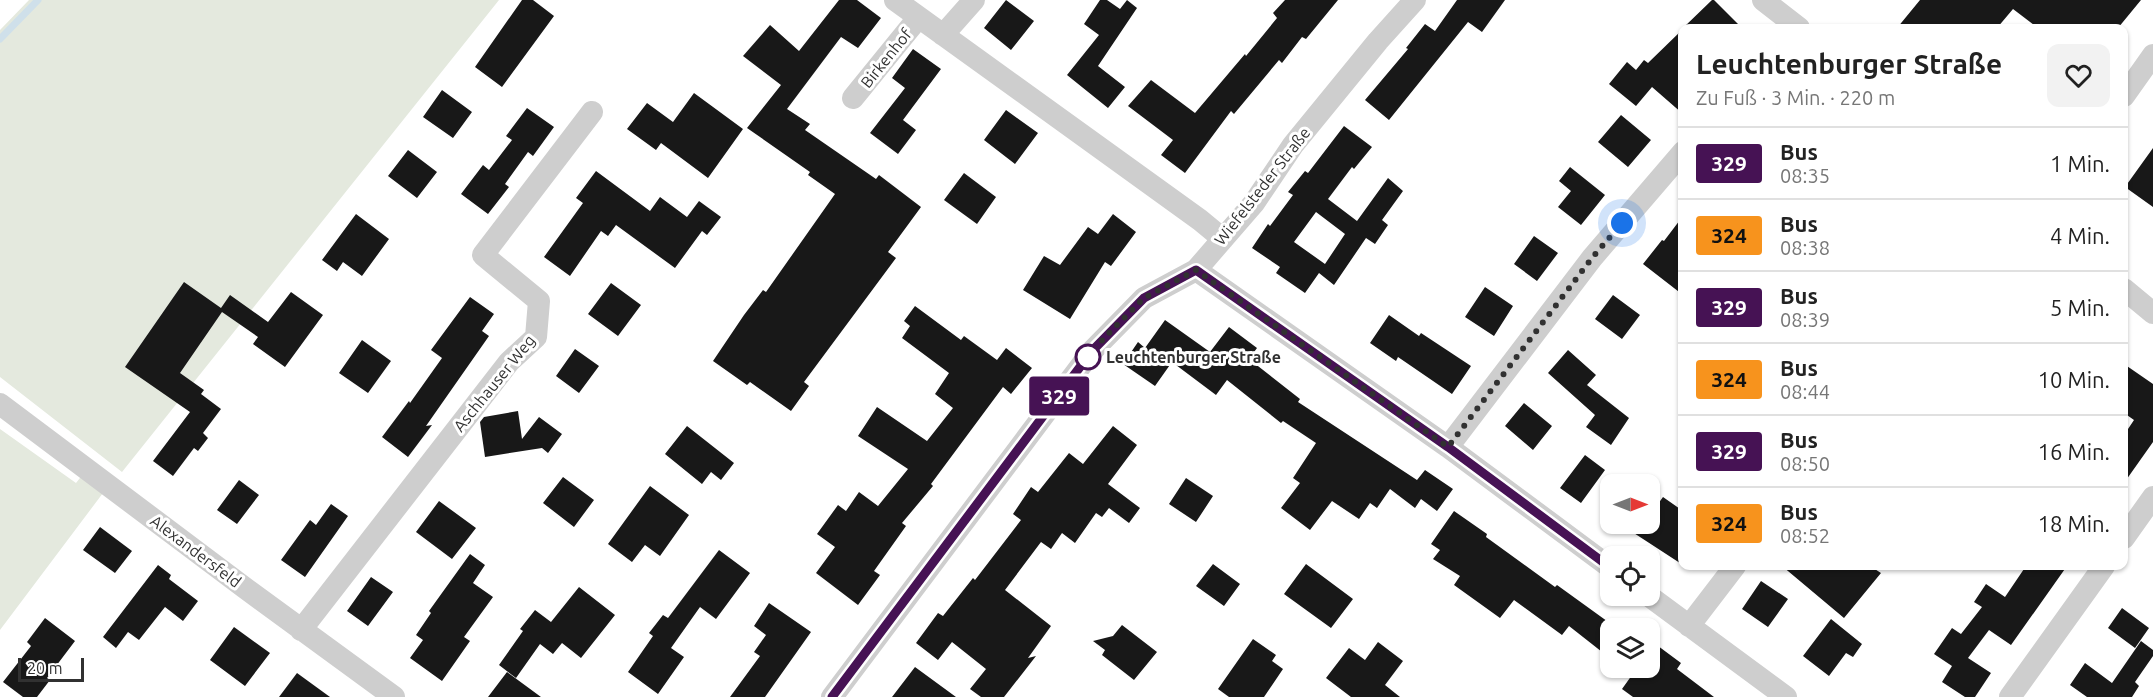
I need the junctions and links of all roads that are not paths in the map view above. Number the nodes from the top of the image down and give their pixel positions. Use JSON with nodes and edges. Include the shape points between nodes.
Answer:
{"nodes":[{"id":1,"x":895,"y":0,"type":"edge"},
{"id":2,"x":974,"y":0,"type":"edge"},
{"id":3,"x":1415,"y":0,"type":"edge"},
{"id":4,"x":1763,"y":0,"type":"edge"},
{"id":5,"x":918,"y":18,"type":"junction"},
{"id":6,"x":1791,"y":24,"type":"edge"},
{"id":7,"x":943,"y":35,"type":"junction"},
{"id":8,"x":2153,"y":55,"type":"edge"},
{"id":9,"x":2128,"y":90,"type":"edge"},
{"id":10,"x":854,"y":98,"type":"dead end"},
{"id":11,"x":592,"y":112,"type":"dead end"},
{"id":12,"x":1678,"y":158,"type":"edge"},
{"id":13,"x":1223,"y":239,"type":"junction"},
{"id":14,"x":1196,"y":270,"type":"junction"},
{"id":15,"x":2128,"y":293,"type":"edge"},
{"id":16,"x":2153,"y":313,"type":"edge"},
{"id":17,"x":0,"y":404,"type":"edge"},
{"id":18,"x":1448,"y":447,"type":"junction"},
{"id":19,"x":2153,"y":497,"type":"edge"},
{"id":20,"x":2128,"y":532,"type":"edge"},
{"id":21,"x":1600,"y":560,"type":"edge"},
{"id":22,"x":1732,"y":570,"type":"edge"},
{"id":23,"x":2101,"y":570,"type":"edge"},
{"id":24,"x":1660,"y":604,"type":"edge"},
{"id":25,"x":1689,"y":626,"type":"junction"},
{"id":26,"x":301,"y":630,"type":"junction"},
{"id":27,"x":394,"y":697,"type":"edge"},
{"id":28,"x":832,"y":697,"type":"edge"},
{"id":29,"x":1786,"y":697,"type":"edge"},
{"id":30,"x":2010,"y":697,"type":"edge"}],
"edges":[{"from":1,"to":5,"type":"street"},
{"from":2,"to":7,"type":"street"},
{"from":3,"to":13,"type":"street","name":"Wiefelsteder Straße","via":[[1293,145],[1254,203]]},
{"from":4,"to":6,"type":"street"},
{"from":5,"to":7,"type":"street"},
{"from":5,"to":10,"type":"street","name":"Birkenhof"},
{"from":7,"to":13,"type":"street"},
{"from":8,"to":9,"type":"street"},
{"from":11,"to":26,"type":"street","name":"Aschhauser Weg","via":[[483,255],[539,301],[536,337],[509,362]]},
{"from":12,"to":18,"type":"street","via":[[1592,258]]},
{"from":13,"to":14,"type":"street","name":"Wiefelsteder Straße"},
{"from":14,"to":18,"type":"street"},
{"from":14,"to":28,"type":"street","name":"Wiefelsteder Straße","via":[[1144,298],[1092,351]]},
{"from":15,"to":16,"type":"street"},
{"from":17,"to":26,"type":"street","name":"Alexandersfeld"},
{"from":18,"to":21,"type":"street"},
{"from":19,"to":20,"type":"street"},
{"from":22,"to":25,"type":"street"},
{"from":23,"to":30,"type":"street"},
{"from":24,"to":25,"type":"street"},
{"from":25,"to":29,"type":"street"},
{"from":26,"to":27,"type":"street","name":"Alexandersfeld"}]}
